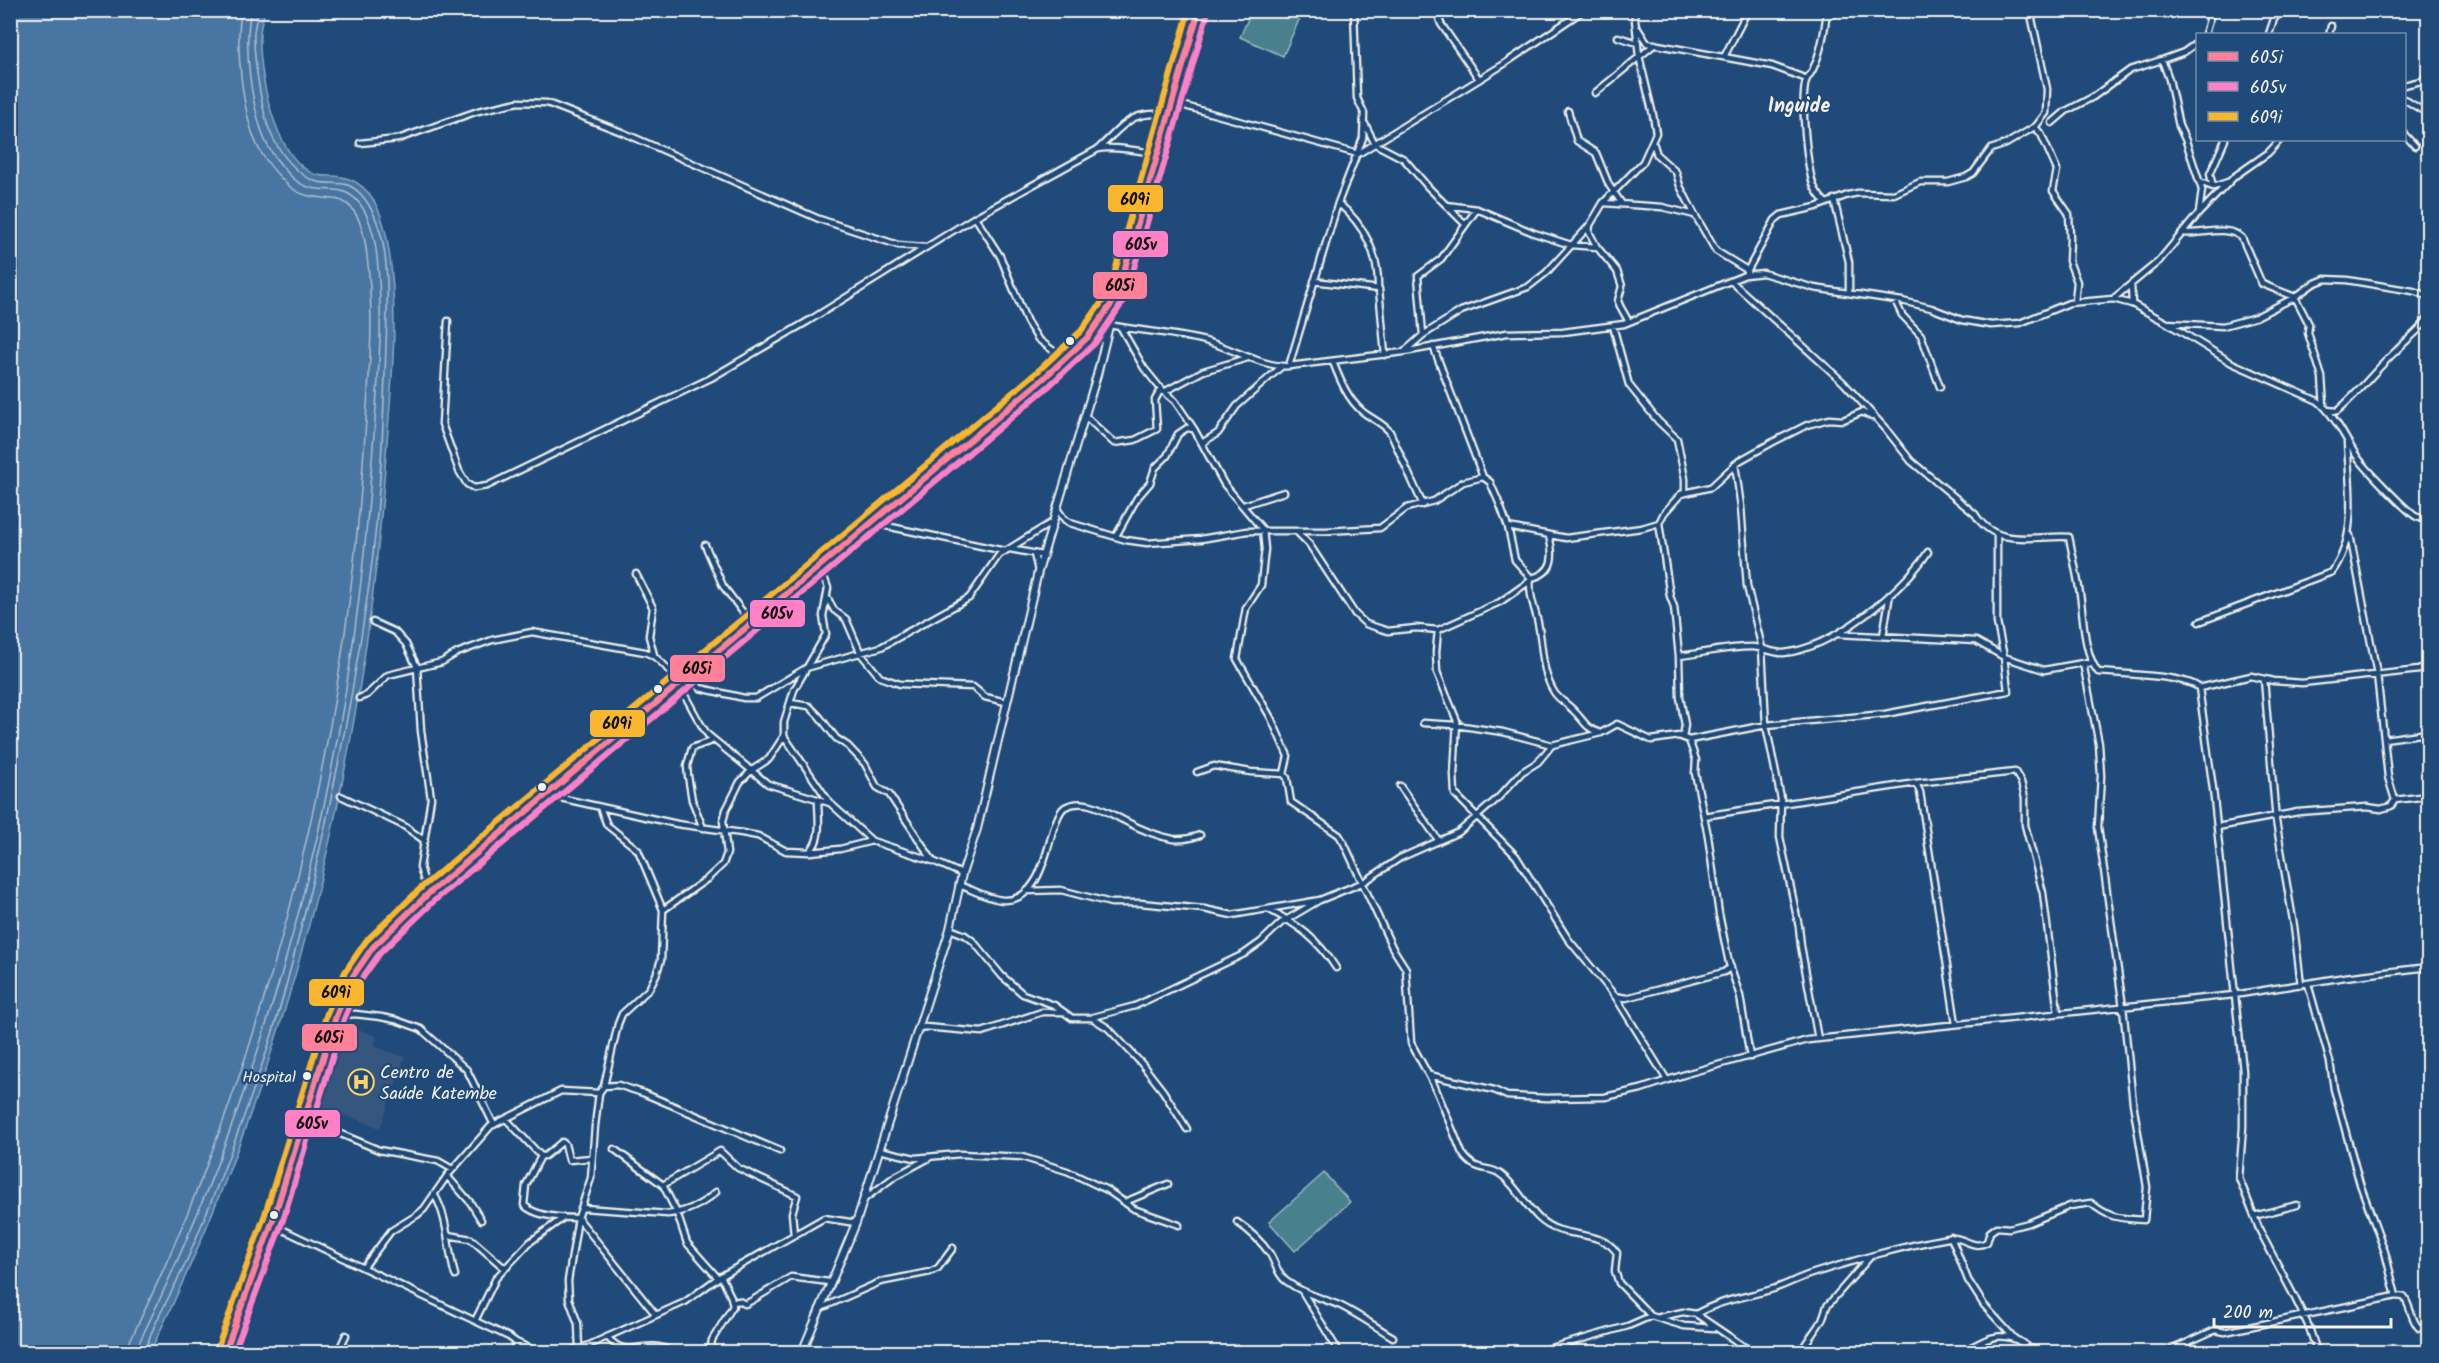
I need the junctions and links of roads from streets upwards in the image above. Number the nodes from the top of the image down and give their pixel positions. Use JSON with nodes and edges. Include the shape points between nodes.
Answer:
{"nodes":[{"id":1,"x":1199,"y":10,"type":"edge"},
{"id":2,"x":1354,"y":10,"type":"edge"},
{"id":3,"x":1443,"y":10,"type":"edge"},
{"id":4,"x":1584,"y":10,"type":"edge"},
{"id":5,"x":1634,"y":10,"type":"edge"},
{"id":6,"x":1748,"y":10,"type":"edge"},
{"id":7,"x":1841,"y":10,"type":"edge"},
{"id":8,"x":2212,"y":10,"type":"edge"},
{"id":9,"x":2282,"y":10,"type":"edge"},
{"id":10,"x":2029,"y":12,"type":"edge"},
{"id":11,"x":1827,"y":14,"type":"edge"},
{"id":12,"x":1636,"y":26,"type":"junction"},
{"id":13,"x":2331,"y":26,"type":"dead end"},
{"id":14,"x":2205,"y":33,"type":"edge"},
{"id":15,"x":2269,"y":33,"type":"edge"},
{"id":16,"x":2329,"y":33,"type":"edge"},
{"id":17,"x":1618,"y":37,"type":"dead end"},
{"id":18,"x":1638,"y":43,"type":"junction"},
{"id":19,"x":2196,"y":43,"type":"edge"},
{"id":20,"x":1655,"y":44,"type":"junction"},
{"id":21,"x":1639,"y":56,"type":"junction"},
{"id":22,"x":1724,"y":57,"type":"junction"},
{"id":23,"x":2162,"y":60,"type":"junction"},
{"id":24,"x":2428,"y":75,"type":"edge"},
{"id":25,"x":1479,"y":79,"type":"junction"},
{"id":26,"x":1807,"y":79,"type":"junction"},
{"id":27,"x":2421,"y":81,"type":"junction"},
{"id":28,"x":2428,"y":82,"type":"edge"},
{"id":29,"x":2406,"y":85,"type":"edge"},
{"id":30,"x":1595,"y":93,"type":"dead end"},
{"id":31,"x":2406,"y":100,"type":"edge"},
{"id":32,"x":1174,"y":103,"type":"junction"},
{"id":33,"x":1568,"y":111,"type":"dead end"},
{"id":34,"x":2428,"y":114,"type":"edge"},
{"id":35,"x":1170,"y":115,"type":"junction"},
{"id":36,"x":1364,"y":121,"type":"junction"},
{"id":37,"x":2052,"y":123,"type":"dead end"},
{"id":38,"x":2035,"y":127,"type":"junction"},
{"id":39,"x":2406,"y":136,"type":"edge"},
{"id":40,"x":2225,"y":141,"type":"edge"},
{"id":41,"x":2279,"y":141,"type":"edge"},
{"id":42,"x":1654,"y":142,"type":"junction"},
{"id":43,"x":360,"y":143,"type":"dead end"},
{"id":44,"x":1375,"y":144,"type":"junction"},
{"id":45,"x":2415,"y":146,"type":"dead end"},
{"id":46,"x":1098,"y":149,"type":"junction"},
{"id":47,"x":1358,"y":154,"type":"junction"},
{"id":48,"x":1159,"y":155,"type":"junction"},
{"id":49,"x":2231,"y":181,"type":"junction"},
{"id":50,"x":2199,"y":182,"type":"junction"},
{"id":51,"x":2213,"y":187,"type":"junction"},
{"id":52,"x":1614,"y":191,"type":"junction"},
{"id":53,"x":1834,"y":199,"type":"junction"},
{"id":54,"x":1338,"y":203,"type":"junction"},
{"id":55,"x":1603,"y":203,"type":"junction"},
{"id":56,"x":1826,"y":203,"type":"junction"},
{"id":57,"x":1622,"y":204,"type":"junction"},
{"id":58,"x":1446,"y":205,"type":"junction"},
{"id":59,"x":1477,"y":209,"type":"junction"},
{"id":60,"x":2199,"y":213,"type":"junction"},
{"id":61,"x":1695,"y":215,"type":"junction"},
{"id":62,"x":975,"y":217,"type":"junction"},
{"id":63,"x":1465,"y":224,"type":"junction"},
{"id":64,"x":1590,"y":225,"type":"junction"},
{"id":65,"x":2183,"y":233,"type":"junction"},
{"id":66,"x":1571,"y":244,"type":"junction"},
{"id":67,"x":924,"y":247,"type":"junction"},
{"id":68,"x":1597,"y":247,"type":"junction"},
{"id":69,"x":1746,"y":273,"type":"junction"},
{"id":70,"x":1314,"y":281,"type":"junction"},
{"id":71,"x":1731,"y":281,"type":"junction"},
{"id":72,"x":2131,"y":284,"type":"junction"},
{"id":73,"x":1378,"y":288,"type":"junction"},
{"id":74,"x":1849,"y":292,"type":"junction"},
{"id":75,"x":1117,"y":296,"type":"junction"},
{"id":76,"x":2428,"y":296,"type":"edge"},
{"id":77,"x":2295,"y":297,"type":"junction"},
{"id":78,"x":2113,"y":299,"type":"junction"},
{"id":79,"x":1895,"y":300,"type":"junction"},
{"id":80,"x":2075,"y":302,"type":"junction"},
{"id":81,"x":2132,"y":304,"type":"junction"},
{"id":82,"x":2428,"y":318,"type":"edge"},
{"id":83,"x":448,"y":321,"type":"dead end"},
{"id":84,"x":1629,"y":322,"type":"junction"},
{"id":85,"x":2167,"y":323,"type":"junction"},
{"id":86,"x":1110,"y":325,"type":"junction"},
{"id":87,"x":1613,"y":326,"type":"junction"},
{"id":88,"x":1121,"y":328,"type":"junction"},
{"id":89,"x":1423,"y":335,"type":"junction"},
{"id":90,"x":1433,"y":346,"type":"junction"},
{"id":91,"x":1404,"y":352,"type":"junction"},
{"id":92,"x":1385,"y":355,"type":"junction"},
{"id":93,"x":1251,"y":357,"type":"junction"},
{"id":94,"x":1064,"y":359,"type":"junction"},
{"id":95,"x":1333,"y":362,"type":"junction"},
{"id":96,"x":1289,"y":366,"type":"junction"},
{"id":97,"x":1281,"y":367,"type":"junction"},
{"id":98,"x":1940,"y":387,"type":"dead end"},
{"id":99,"x":1163,"y":390,"type":"junction"},
{"id":100,"x":2326,"y":408,"type":"junction"},
{"id":101,"x":1085,"y":416,"type":"junction"},
{"id":102,"x":1876,"y":418,"type":"junction"},
{"id":103,"x":1194,"y":429,"type":"junction"},
{"id":104,"x":2346,"y":440,"type":"junction"},
{"id":105,"x":1202,"y":443,"type":"junction"},
{"id":106,"x":1735,"y":464,"type":"junction"},
{"id":107,"x":1483,"y":477,"type":"junction"},
{"id":108,"x":1284,"y":492,"type":"dead end"},
{"id":109,"x":1685,"y":492,"type":"junction"},
{"id":110,"x":1244,"y":505,"type":"junction"},
{"id":111,"x":1424,"y":505,"type":"junction"},
{"id":112,"x":1058,"y":510,"type":"junction"},
{"id":113,"x":1254,"y":519,"type":"junction"},
{"id":114,"x":2428,"y":520,"type":"edge"},
{"id":115,"x":1054,"y":521,"type":"junction"},
{"id":116,"x":872,"y":523,"type":"junction"},
{"id":117,"x":1659,"y":523,"type":"junction"},
{"id":118,"x":1508,"y":527,"type":"junction"},
{"id":119,"x":1263,"y":530,"type":"junction"},
{"id":120,"x":1247,"y":531,"type":"junction"},
{"id":121,"x":1297,"y":531,"type":"junction"},
{"id":122,"x":1311,"y":531,"type":"junction"},
{"id":123,"x":2350,"y":533,"type":"junction"},
{"id":124,"x":1997,"y":535,"type":"junction"},
{"id":125,"x":1116,"y":536,"type":"junction"},
{"id":126,"x":1549,"y":536,"type":"junction"},
{"id":127,"x":1309,"y":544,"type":"junction"},
{"id":128,"x":705,"y":545,"type":"dead end"},
{"id":129,"x":1007,"y":550,"type":"junction"},
{"id":130,"x":1928,"y":552,"type":"dead end"},
{"id":131,"x":1034,"y":554,"type":"junction"},
{"id":132,"x":1042,"y":555,"type":"junction"},
{"id":133,"x":820,"y":566,"type":"junction"},
{"id":134,"x":1038,"y":572,"type":"junction"},
{"id":135,"x":636,"y":574,"type":"dead end"},
{"id":136,"x":1530,"y":579,"type":"junction"},
{"id":137,"x":1890,"y":594,"type":"junction"},
{"id":138,"x":828,"y":598,"type":"junction"},
{"id":139,"x":373,"y":622,"type":"dead end"},
{"id":140,"x":2199,"y":622,"type":"dead end"},
{"id":141,"x":751,"y":623,"type":"junction"},
{"id":142,"x":1438,"y":630,"type":"junction"},
{"id":143,"x":1839,"y":634,"type":"junction"},
{"id":144,"x":1883,"y":636,"type":"junction"},
{"id":145,"x":1762,"y":648,"type":"junction"},
{"id":146,"x":861,"y":654,"type":"junction"},
{"id":147,"x":654,"y":655,"type":"junction"},
{"id":148,"x":1679,"y":656,"type":"junction"},
{"id":149,"x":2004,"y":657,"type":"junction"},
{"id":150,"x":2090,"y":657,"type":"junction"},
{"id":151,"x":2083,"y":663,"type":"junction"},
{"id":152,"x":2092,"y":664,"type":"junction"},
{"id":153,"x":2428,"y":664,"type":"edge"},
{"id":154,"x":417,"y":667,"type":"junction"},
{"id":155,"x":806,"y":668,"type":"junction"},
{"id":156,"x":2377,"y":674,"type":"junction"},
{"id":157,"x":688,"y":675,"type":"junction"},
{"id":158,"x":2264,"y":679,"type":"junction"},
{"id":159,"x":677,"y":684,"type":"junction"},
{"id":160,"x":2199,"y":688,"type":"junction"},
{"id":161,"x":359,"y":698,"type":"dead end"},
{"id":162,"x":1006,"y":702,"type":"junction"},
{"id":163,"x":790,"y":703,"type":"junction"},
{"id":164,"x":1423,"y":723,"type":"dead end"},
{"id":165,"x":1456,"y":725,"type":"junction"},
{"id":166,"x":1766,"y":725,"type":"junction"},
{"id":167,"x":1601,"y":733,"type":"junction"},
{"id":168,"x":2428,"y":733,"type":"edge"},
{"id":169,"x":784,"y":736,"type":"junction"},
{"id":170,"x":1686,"y":738,"type":"junction"},
{"id":171,"x":2384,"y":739,"type":"junction"},
{"id":172,"x":714,"y":740,"type":"junction"},
{"id":173,"x":1552,"y":745,"type":"junction"},
{"id":174,"x":752,"y":770,"type":"junction"},
{"id":175,"x":1197,"y":772,"type":"dead end"},
{"id":176,"x":1284,"y":774,"type":"junction"},
{"id":177,"x":1916,"y":783,"type":"junction"},
{"id":178,"x":1400,"y":786,"type":"dead end"},
{"id":179,"x":547,"y":795,"type":"junction"},
{"id":180,"x":341,"y":796,"type":"dead end"},
{"id":181,"x":2428,"y":796,"type":"edge"},
{"id":182,"x":818,"y":800,"type":"junction"},
{"id":183,"x":2395,"y":800,"type":"junction"},
{"id":184,"x":830,"y":803,"type":"junction"},
{"id":185,"x":1781,"y":804,"type":"junction"},
{"id":186,"x":600,"y":807,"type":"junction"},
{"id":187,"x":1478,"y":816,"type":"junction"},
{"id":188,"x":1704,"y":816,"type":"junction"},
{"id":189,"x":2276,"y":816,"type":"junction"},
{"id":190,"x":2217,"y":827,"type":"junction"},
{"id":191,"x":703,"y":828,"type":"junction"},
{"id":192,"x":724,"y":832,"type":"junction"},
{"id":193,"x":1200,"y":835,"type":"dead end"},
{"id":194,"x":425,"y":841,"type":"junction"},
{"id":195,"x":872,"y":841,"type":"junction"},
{"id":196,"x":1439,"y":842,"type":"junction"},
{"id":197,"x":809,"y":852,"type":"junction"},
{"id":198,"x":933,"y":861,"type":"junction"},
{"id":199,"x":962,"y":874,"type":"junction"},
{"id":200,"x":1364,"y":882,"type":"junction"},
{"id":201,"x":959,"y":885,"type":"junction"},
{"id":202,"x":1026,"y":891,"type":"junction"},
{"id":203,"x":428,"y":894,"type":"junction"},
{"id":204,"x":1320,"y":900,"type":"junction"},
{"id":205,"x":1268,"y":909,"type":"junction"},
{"id":206,"x":663,"y":910,"type":"junction"},
{"id":207,"x":1289,"y":919,"type":"junction"},
{"id":208,"x":950,"y":929,"type":"junction"},
{"id":209,"x":2428,"y":967,"type":"edge"},
{"id":210,"x":1336,"y":968,"type":"dead end"},
{"id":211,"x":1731,"y":968,"type":"junction"},
{"id":212,"x":2308,"y":984,"type":"junction"},
{"id":213,"x":2301,"y":985,"type":"junction"},
{"id":214,"x":2234,"y":995,"type":"junction"},
{"id":215,"x":1615,"y":996,"type":"junction"},
{"id":216,"x":2123,"y":1007,"type":"junction"},
{"id":217,"x":1062,"y":1012,"type":"junction"},
{"id":218,"x":2058,"y":1013,"type":"junction"},
{"id":219,"x":336,"y":1016,"type":"junction"},
{"id":220,"x":1092,"y":1018,"type":"junction"},
{"id":221,"x":1956,"y":1024,"type":"junction"},
{"id":222,"x":919,"y":1029,"type":"junction"},
{"id":223,"x":1818,"y":1039,"type":"junction"},
{"id":224,"x":1750,"y":1057,"type":"junction"},
{"id":225,"x":1429,"y":1075,"type":"junction"},
{"id":226,"x":1667,"y":1080,"type":"junction"},
{"id":227,"x":604,"y":1086,"type":"junction"},
{"id":228,"x":599,"y":1093,"type":"junction"},
{"id":229,"x":310,"y":1104,"type":"junction"},
{"id":230,"x":507,"y":1120,"type":"junction"},
{"id":231,"x":494,"y":1125,"type":"junction"},
{"id":232,"x":1187,"y":1130,"type":"dead end"},
{"id":233,"x":614,"y":1149,"type":"dead end"},
{"id":234,"x":879,"y":1150,"type":"junction"},
{"id":235,"x":780,"y":1151,"type":"dead end"},
{"id":236,"x":541,"y":1156,"type":"junction"},
{"id":237,"x":932,"y":1157,"type":"junction"},
{"id":238,"x":592,"y":1158,"type":"junction"},
{"id":239,"x":452,"y":1169,"type":"junction"},
{"id":240,"x":447,"y":1176,"type":"junction"},
{"id":241,"x":1168,"y":1184,"type":"dead end"},
{"id":242,"x":663,"y":1185,"type":"junction"},
{"id":243,"x":716,"y":1192,"type":"dead end"},
{"id":244,"x":434,"y":1194,"type":"junction"},
{"id":245,"x":863,"y":1200,"type":"junction"},
{"id":246,"x":1125,"y":1202,"type":"junction"},
{"id":247,"x":2297,"y":1205,"type":"dead end"},
{"id":248,"x":583,"y":1208,"type":"junction"},
{"id":249,"x":677,"y":1213,"type":"junction"},
{"id":250,"x":2254,"y":1216,"type":"junction"},
{"id":251,"x":563,"y":1218,"type":"junction"},
{"id":252,"x":578,"y":1218,"type":"junction"},
{"id":253,"x":481,"y":1220,"type":"dead end"},
{"id":254,"x":1237,"y":1222,"type":"dead end"},
{"id":255,"x":856,"y":1223,"type":"junction"},
{"id":256,"x":272,"y":1224,"type":"junction"},
{"id":257,"x":1179,"y":1225,"type":"dead end"},
{"id":258,"x":448,"y":1235,"type":"junction"},
{"id":259,"x":794,"y":1235,"type":"junction"},
{"id":260,"x":1952,"y":1237,"type":"junction"},
{"id":261,"x":953,"y":1248,"type":"dead end"},
{"id":262,"x":1870,"y":1257,"type":"junction"},
{"id":263,"x":507,"y":1267,"type":"junction"},
{"id":264,"x":363,"y":1268,"type":"junction"},
{"id":265,"x":455,"y":1275,"type":"dead end"},
{"id":266,"x":720,"y":1277,"type":"junction"},
{"id":267,"x":829,"y":1282,"type":"junction"},
{"id":268,"x":1302,"y":1291,"type":"junction"},
{"id":269,"x":2396,"y":1296,"type":"junction"},
{"id":270,"x":733,"y":1302,"type":"junction"},
{"id":271,"x":819,"y":1309,"type":"junction"},
{"id":272,"x":1696,"y":1314,"type":"junction"},
{"id":273,"x":656,"y":1315,"type":"junction"},
{"id":274,"x":1650,"y":1316,"type":"junction"},
{"id":275,"x":2303,"y":1316,"type":"junction"},
{"id":276,"x":1659,"y":1317,"type":"junction"},
{"id":277,"x":475,"y":1321,"type":"junction"},
{"id":278,"x":1714,"y":1328,"type":"junction"},
{"id":279,"x":2428,"y":1329,"type":"edge"},
{"id":280,"x":346,"y":1335,"type":"dead end"},
{"id":281,"x":607,"y":1337,"type":"junction"},
{"id":282,"x":1393,"y":1338,"type":"dead end"},
{"id":283,"x":2015,"y":1339,"type":"junction"},
{"id":284,"x":516,"y":1342,"type":"junction"},
{"id":285,"x":579,"y":1348,"type":"junction"},
{"id":286,"x":225,"y":1353,"type":"edge"},
{"id":287,"x":339,"y":1353,"type":"edge"},
{"id":288,"x":513,"y":1353,"type":"edge"},
{"id":289,"x":538,"y":1353,"type":"edge"},
{"id":290,"x":564,"y":1353,"type":"edge"},
{"id":291,"x":672,"y":1353,"type":"edge"},
{"id":292,"x":710,"y":1353,"type":"edge"},
{"id":293,"x":802,"y":1353,"type":"edge"},
{"id":294,"x":1339,"y":1353,"type":"edge"},
{"id":295,"x":1537,"y":1353,"type":"edge"},
{"id":296,"x":1752,"y":1353,"type":"edge"},
{"id":297,"x":1800,"y":1353,"type":"edge"},
{"id":298,"x":1962,"y":1353,"type":"edge"},
{"id":299,"x":2033,"y":1353,"type":"edge"},
{"id":300,"x":2166,"y":1353,"type":"edge"},
{"id":301,"x":2317,"y":1353,"type":"edge"}],
"edges":[{"from":1,"to":32,"type":"street"},
{"from":2,"to":36,"type":"street","via":[[1357,98],[1364,110]]},
{"from":3,"to":25,"type":"street","via":[[1441,24]]},
{"from":4,"to":25,"type":"street"},
{"from":5,"to":12,"type":"street"},
{"from":6,"to":22,"type":"street"},
{"from":7,"to":11,"type":"street"},
{"from":8,"to":14,"type":"street"},
{"from":9,"to":15,"type":"street"},
{"from":10,"to":38,"type":"street","via":[[2047,89],[2046,113]]},
{"from":11,"to":26,"type":"street"},
{"from":12,"to":18,"type":"street"},
{"from":12,"to":20,"type":"street","via":[[1643,39]]},
{"from":13,"to":16,"type":"street"},
{"from":17,"to":18,"type":"street"},
{"from":18,"to":21,"type":"street"},
{"from":19,"to":23,"type":"street"},
{"from":20,"to":21,"type":"street"},
{"from":20,"to":22,"type":"street"},
{"from":21,"to":30,"type":"street"},
{"from":21,"to":42,"type":"street","via":[[1653,115]]},
{"from":22,"to":26,"type":"street","via":[[1772,66]]},
{"from":23,"to":37,"type":"street","via":[[2130,70]]},
{"from":23,"to":50,"type":"street"},
{"from":24,"to":27,"type":"street"},
{"from":25,"to":44,"type":"street"},
{"from":26,"to":56,"type":"street","via":[[1805,120],[1811,177]]},
{"from":27,"to":28,"type":"street"},
{"from":27,"to":29,"type":"street"},
{"from":31,"to":34,"type":"street"},
{"from":32,"to":35,"type":"street"},
{"from":32,"to":47,"type":"street"},
{"from":33,"to":52,"type":"street","via":[[1577,141],[1596,153]]},
{"from":35,"to":46,"type":"street","via":[[1150,112],[1135,118]]},
{"from":35,"to":48,"type":"street"},
{"from":36,"to":44,"type":"street"},
{"from":36,"to":47,"type":"street"},
{"from":38,"to":53,"type":"street","via":[[1991,149],[1966,177],[1923,182],[1894,194],[1858,193]]},
{"from":38,"to":80,"type":"street","via":[[2057,170],[2053,191],[2068,214],[2069,261],[2077,282]]},
{"from":39,"to":45,"type":"street"},
{"from":40,"to":51,"type":"street","via":[[2210,174]]},
{"from":41,"to":49,"type":"street"},
{"from":42,"to":52,"type":"street","via":[[1643,162]]},
{"from":42,"to":61,"type":"street","via":[[1657,155],[1676,172]]},
{"from":43,"to":67,"type":"street","via":[[398,139],[478,111],[518,102],[548,103],[809,215],[898,245]]},
{"from":44,"to":47,"type":"street"},
{"from":44,"to":58,"type":"street","via":[[1404,159]]},
{"from":46,"to":48,"type":"street"},
{"from":46,"to":62,"type":"street"},
{"from":47,"to":54,"type":"street"},
{"from":48,"to":75,"type":"street"},
{"from":49,"to":51,"type":"street"},
{"from":49,"to":60,"type":"street"},
{"from":50,"to":51,"type":"street"},
{"from":50,"to":60,"type":"street"},
{"from":52,"to":55,"type":"street"},
{"from":52,"to":57,"type":"street"},
{"from":53,"to":56,"type":"street"},
{"from":53,"to":74,"type":"street","via":[[1849,262]]},
{"from":54,"to":70,"type":"street"},
{"from":54,"to":73,"type":"street","via":[[1357,221],[1371,247],[1378,267]]},
{"from":55,"to":57,"type":"street"},
{"from":55,"to":64,"type":"street"},
{"from":56,"to":69,"type":"street","via":[[1778,217]]},
{"from":57,"to":61,"type":"street"},
{"from":58,"to":59,"type":"street"},
{"from":58,"to":63,"type":"street"},
{"from":59,"to":63,"type":"street"},
{"from":59,"to":66,"type":"street"},
{"from":60,"to":65,"type":"street"},
{"from":61,"to":69,"type":"street","via":[[1716,251]]},
{"from":62,"to":67,"type":"street"},
{"from":62,"to":94,"type":"street","via":[[1000,256],[1027,322],[1038,339]]},
{"from":63,"to":89,"type":"street","via":[[1442,260],[1418,276]]},
{"from":64,"to":66,"type":"street"},
{"from":64,"to":68,"type":"street","via":[[1589,232]]},
{"from":65,"to":72,"type":"street","via":[[2159,261]]},
{"from":65,"to":77,"type":"street","via":[[2234,232],[2242,238],[2262,285]]},
{"from":66,"to":68,"type":"street"},
{"from":66,"to":89,"type":"street","via":[[1528,287],[1461,311]]},
{"from":67,"to":83,"type":"street","via":[[711,378],[480,488],[467,484],[459,471],[442,424]]},
{"from":68,"to":84,"type":"street","via":[[1617,271],[1622,286],[1618,301]]},
{"from":69,"to":71,"type":"street"},
{"from":69,"to":74,"type":"street"},
{"from":70,"to":73,"type":"street"},
{"from":70,"to":96,"type":"street"},
{"from":71,"to":84,"type":"street"},
{"from":71,"to":102,"type":"street","via":[[1833,372]]},
{"from":72,"to":78,"type":"street"},
{"from":72,"to":81,"type":"street"},
{"from":73,"to":92,"type":"street"},
{"from":74,"to":79,"type":"street"},
{"from":75,"to":86,"type":"street"},
{"from":75,"to":94,"type":"street","via":[[1088,337]]},
{"from":76,"to":77,"type":"street","via":[[2334,279],[2316,282]]},
{"from":77,"to":85,"type":"street","via":[[2230,326]]},
{"from":77,"to":100,"type":"street","via":[[2309,324]]},
{"from":78,"to":80,"type":"street"},
{"from":78,"to":81,"type":"street"},
{"from":79,"to":80,"type":"street","via":[[1931,308],[1962,321],[2000,325]]},
{"from":79,"to":98,"type":"street","via":[[1902,315],[1921,335]]},
{"from":81,"to":85,"type":"street"},
{"from":82,"to":100,"type":"street","via":[[2360,391],[2337,411]]},
{"from":84,"to":87,"type":"street"},
{"from":85,"to":100,"type":"street","via":[[2232,363],[2300,392]]},
{"from":86,"to":88,"type":"street"},
{"from":86,"to":101,"type":"street"},
{"from":87,"to":90,"type":"street","via":[[1508,333]]},
{"from":87,"to":109,"type":"street","via":[[1629,386],[1677,439]]},
{"from":88,"to":93,"type":"street","via":[[1186,336]]},
{"from":88,"to":99,"type":"street","via":[[1144,368]]},
{"from":89,"to":91,"type":"street"},
{"from":90,"to":91,"type":"street"},
{"from":90,"to":107,"type":"street"},
{"from":91,"to":92,"type":"street"},
{"from":92,"to":95,"type":"street"},
{"from":93,"to":97,"type":"street"},
{"from":93,"to":99,"type":"street","via":[[1203,371]]},
{"from":94,"to":116,"type":"street"},
{"from":95,"to":96,"type":"street"},
{"from":95,"to":111,"type":"street","via":[[1353,402],[1390,432]]},
{"from":96,"to":97,"type":"street"},
{"from":97,"to":105,"type":"street","via":[[1237,406],[1218,433]]},
{"from":99,"to":101,"type":"street","via":[[1155,400],[1157,429],[1135,440],[1114,443]]},
{"from":99,"to":103,"type":"street"},
{"from":100,"to":104,"type":"street"},
{"from":101,"to":112,"type":"street"},
{"from":102,"to":106,"type":"street","via":[[1862,412],[1843,420],[1807,425]]},
{"from":102,"to":124,"type":"street","via":[[1911,461]]},
{"from":103,"to":105,"type":"street"},
{"from":103,"to":125,"type":"street","via":[[1187,428],[1178,434]]},
{"from":104,"to":114,"type":"street","via":[[2409,511]]},
{"from":104,"to":123,"type":"street"},
{"from":105,"to":110,"type":"street","via":[[1224,484]]},
{"from":106,"to":109,"type":"street","via":[[1711,487]]},
{"from":106,"to":145,"type":"street","via":[[1747,585]]},
{"from":107,"to":111,"type":"street","via":[[1463,482]]},
{"from":107,"to":118,"type":"street","via":[[1490,482]]},
{"from":108,"to":110,"type":"street"},
{"from":109,"to":117,"type":"street","via":[[1671,504]]},
{"from":110,"to":113,"type":"street"},
{"from":111,"to":122,"type":"street","via":[[1407,508],[1380,528]]},
{"from":112,"to":115,"type":"street"},
{"from":112,"to":125,"type":"street","via":[[1070,523]]},
{"from":113,"to":119,"type":"street"},
{"from":113,"to":120,"type":"street"},
{"from":115,"to":129,"type":"street"},
{"from":115,"to":132,"type":"street"},
{"from":116,"to":129,"type":"street"},
{"from":116,"to":133,"type":"street"},
{"from":117,"to":126,"type":"street","via":[[1566,538]]},
{"from":117,"to":148,"type":"street"},
{"from":118,"to":126,"type":"street"},
{"from":118,"to":136,"type":"street","via":[[1515,560]]},
{"from":119,"to":120,"type":"street"},
{"from":119,"to":121,"type":"street"},
{"from":119,"to":176,"type":"street","via":[[1261,585],[1246,608],[1237,659],[1288,756]]},
{"from":120,"to":125,"type":"street","via":[[1155,543]]},
{"from":121,"to":122,"type":"street"},
{"from":121,"to":127,"type":"street"},
{"from":122,"to":127,"type":"street"},
{"from":123,"to":140,"type":"street","via":[[2332,572]]},
{"from":123,"to":156,"type":"street"},
{"from":124,"to":149,"type":"street","via":[[1997,623]]},
{"from":124,"to":150,"type":"street","via":[[2069,537]]},
{"from":126,"to":136,"type":"street","via":[[1554,554],[1551,562],[1539,576]]},
{"from":127,"to":142,"type":"street","via":[[1349,607],[1366,624],[1388,631]]},
{"from":128,"to":141,"type":"street","via":[[723,586]]},
{"from":129,"to":131,"type":"street"},
{"from":129,"to":146,"type":"street","via":[[969,598],[894,641]]},
{"from":130,"to":137,"type":"street"},
{"from":131,"to":132,"type":"street"},
{"from":131,"to":134,"type":"street"},
{"from":132,"to":134,"type":"street"},
{"from":133,"to":138,"type":"street","via":[[827,580]]},
{"from":133,"to":141,"type":"street"},
{"from":134,"to":162,"type":"street"},
{"from":135,"to":147,"type":"street","via":[[653,608],[649,636]]},
{"from":136,"to":142,"type":"street","via":[[1500,602]]},
{"from":136,"to":167,"type":"street","via":[[1545,667],[1554,692],[1587,727]]},
{"from":137,"to":143,"type":"street"},
{"from":137,"to":144,"type":"street"},
{"from":138,"to":146,"type":"street","via":[[850,627]]},
{"from":138,"to":155,"type":"street","via":[[823,616],[826,634]]},
{"from":139,"to":154,"type":"street","via":[[395,632]]},
{"from":141,"to":157,"type":"street"},
{"from":142,"to":165,"type":"street","via":[[1437,672],[1456,715]]},
{"from":143,"to":144,"type":"street"},
{"from":143,"to":145,"type":"street","via":[[1782,653]]},
{"from":144,"to":149,"type":"street","via":[[1976,641]]},
{"from":145,"to":148,"type":"street"},
{"from":145,"to":166,"type":"street"},
{"from":146,"to":155,"type":"street"},
{"from":146,"to":162,"type":"street","via":[[880,677],[892,682],[973,687],[985,697]]},
{"from":147,"to":154,"type":"street","via":[[532,632],[492,640],[442,662]]},
{"from":147,"to":159,"type":"street"},
{"from":148,"to":170,"type":"street"},
{"from":149,"to":151,"type":"street","via":[[2044,670]]},
{"from":149,"to":166,"type":"street","via":[[2008,691],[1885,714]]},
{"from":150,"to":151,"type":"street"},
{"from":150,"to":152,"type":"street"},
{"from":151,"to":152,"type":"street"},
{"from":151,"to":216,"type":"street","via":[[2099,744],[2102,776],[2098,827]]},
{"from":152,"to":160,"type":"street","via":[[2098,672],[2154,676],[2194,683]]},
{"from":153,"to":156,"type":"street","via":[[2419,670]]},
{"from":154,"to":161,"type":"street","via":[[388,675]]},
{"from":154,"to":194,"type":"street","via":[[431,798]]},
{"from":155,"to":157,"type":"street","via":[[756,698],[700,688]]},
{"from":155,"to":163,"type":"street"},
{"from":156,"to":158,"type":"street","via":[[2302,683]]},
{"from":156,"to":171,"type":"street"},
{"from":157,"to":159,"type":"street"},
{"from":158,"to":160,"type":"street","via":[[2251,676]]},
{"from":158,"to":189,"type":"street"},
{"from":159,"to":172,"type":"street","via":[[702,728]]},
{"from":159,"to":179,"type":"street"},
{"from":160,"to":190,"type":"street"},
{"from":162,"to":199,"type":"street"},
{"from":163,"to":169,"type":"street"},
{"from":163,"to":198,"type":"street","via":[[809,706],[865,764],[877,787],[890,795]]},
{"from":164,"to":165,"type":"street"},
{"from":165,"to":173,"type":"street"},
{"from":165,"to":187,"type":"street","via":[[1455,794]]},
{"from":166,"to":170,"type":"street"},
{"from":166,"to":185,"type":"street"},
{"from":167,"to":170,"type":"street","via":[[1617,724],[1652,740]]},
{"from":167,"to":173,"type":"street"},
{"from":168,"to":171,"type":"street"},
{"from":169,"to":174,"type":"street","via":[[769,759]]},
{"from":169,"to":184,"type":"street"},
{"from":170,"to":188,"type":"street","via":[[1696,760]]},
{"from":171,"to":183,"type":"street"},
{"from":172,"to":174,"type":"street"},
{"from":172,"to":191,"type":"street","via":[[692,748],[687,766],[692,800]]},
{"from":173,"to":187,"type":"street"},
{"from":174,"to":182,"type":"street","via":[[768,784]]},
{"from":174,"to":192,"type":"street","via":[[740,782],[723,815]]},
{"from":175,"to":176,"type":"street","via":[[1214,766]]},
{"from":176,"to":200,"type":"street","via":[[1291,802],[1339,835]]},
{"from":177,"to":185,"type":"street"},
{"from":177,"to":218,"type":"street","via":[[2015,772],[2025,798],[2025,825],[2043,893]]},
{"from":177,"to":221,"type":"street","via":[[1931,855]]},
{"from":178,"to":196,"type":"street"},
{"from":179,"to":186,"type":"street"},
{"from":179,"to":203,"type":"street"},
{"from":180,"to":194,"type":"street","via":[[404,826]]},
{"from":181,"to":183,"type":"street"},
{"from":182,"to":184,"type":"street"},
{"from":182,"to":197,"type":"street","via":[[818,836]]},
{"from":183,"to":189,"type":"street","via":[[2381,809]]},
{"from":184,"to":195,"type":"street"},
{"from":185,"to":188,"type":"street"},
{"from":185,"to":223,"type":"street","via":[[1780,837]]},
{"from":186,"to":191,"type":"street"},
{"from":186,"to":206,"type":"street","via":[[607,825],[638,850]]},
{"from":187,"to":196,"type":"street"},
{"from":187,"to":215,"type":"street","via":[[1516,856],[1568,939]]},
{"from":188,"to":211,"type":"street"},
{"from":189,"to":190,"type":"street"},
{"from":189,"to":213,"type":"street"},
{"from":190,"to":214,"type":"street"},
{"from":191,"to":192,"type":"street"},
{"from":192,"to":197,"type":"street","via":[[758,836],[786,851]]},
{"from":192,"to":206,"type":"street","via":[[727,853],[723,864]]},
{"from":193,"to":202,"type":"street","via":[[1173,838],[1138,827],[1105,809],[1089,805],[1065,808],[1058,817],[1036,882]]},
{"from":194,"to":203,"type":"street","via":[[420,867]]},
{"from":195,"to":197,"type":"street"},
{"from":195,"to":198,"type":"street"},
{"from":196,"to":200,"type":"street","via":[[1400,858]]},
{"from":198,"to":199,"type":"street"},
{"from":199,"to":201,"type":"street"},
{"from":200,"to":204,"type":"street"},
{"from":200,"to":225,"type":"street","via":[[1392,947],[1406,969],[1411,1043]]},
{"from":201,"to":202,"type":"street","via":[[1005,900]]},
{"from":201,"to":208,"type":"street"},
{"from":202,"to":205,"type":"street","via":[[1061,890],[1111,903],[1204,909],[1232,915]]},
{"from":203,"to":219,"type":"street","via":[[362,960]]},
{"from":204,"to":205,"type":"street"},
{"from":204,"to":207,"type":"street"},
{"from":205,"to":207,"type":"street"},
{"from":206,"to":227,"type":"street","via":[[661,960],[656,975],[649,989],[622,1014]]},
{"from":207,"to":210,"type":"street","via":[[1308,934]]},
{"from":207,"to":220,"type":"street","via":[[1244,954],[1135,1006]]},
{"from":208,"to":217,"type":"street","via":[[973,941],[1013,987]]},
{"from":208,"to":222,"type":"street"},
{"from":209,"to":212,"type":"street"},
{"from":211,"to":215,"type":"street","via":[[1626,998]]},
{"from":211,"to":224,"type":"street"},
{"from":212,"to":213,"type":"street"},
{"from":212,"to":269,"type":"street","via":[[2360,1184]]},
{"from":213,"to":214,"type":"street"},
{"from":214,"to":216,"type":"street"},
{"from":214,"to":250,"type":"street","via":[[2243,1071],[2239,1178]]},
{"from":215,"to":226,"type":"street"},
{"from":216,"to":218,"type":"street"},
{"from":216,"to":260,"type":"street","via":[[2146,1187],[2144,1220],[2113,1218],[2091,1203],[2070,1206],[2029,1223],[1997,1227],[1981,1245]]},
{"from":217,"to":220,"type":"street","via":[[1072,1018]]},
{"from":217,"to":222,"type":"street","via":[[1042,1012],[982,1032]]},
{"from":218,"to":221,"type":"street"},
{"from":219,"to":229,"type":"street"},
{"from":219,"to":231,"type":"street","via":[[381,1017],[421,1029],[467,1070]]},
{"from":220,"to":232,"type":"street","via":[[1108,1028],[1142,1064]]},
{"from":221,"to":223,"type":"street"},
{"from":222,"to":234,"type":"street"},
{"from":223,"to":224,"type":"street"},
{"from":224,"to":226,"type":"street"},
{"from":225,"to":226,"type":"street","via":[[1507,1095],[1547,1098],[1605,1097]]},
{"from":225,"to":274,"type":"street","via":[[1467,1161],[1504,1177],[1543,1222],[1557,1230],[1610,1244],[1617,1253],[1615,1271],[1619,1282]]},
{"from":227,"to":228,"type":"street"},
{"from":227,"to":235,"type":"street","via":[[618,1085],[643,1093]]},
{"from":228,"to":230,"type":"street","via":[[561,1091]]},
{"from":228,"to":238,"type":"street"},
{"from":229,"to":239,"type":"street","via":[[329,1129],[379,1150],[438,1161]]},
{"from":229,"to":256,"type":"street"},
{"from":230,"to":231,"type":"street"},
{"from":230,"to":236,"type":"street"},
{"from":231,"to":239,"type":"street"},
{"from":233,"to":242,"type":"street"},
{"from":234,"to":237,"type":"street","via":[[915,1158]]},
{"from":234,"to":245,"type":"street"},
{"from":236,"to":238,"type":"street","via":[[562,1142],[569,1160]]},
{"from":236,"to":251,"type":"street","via":[[526,1185],[524,1205]]},
{"from":237,"to":245,"type":"street","via":[[894,1177]]},
{"from":237,"to":246,"type":"street","via":[[1022,1157],[1067,1171]]},
{"from":238,"to":248,"type":"street"},
{"from":239,"to":240,"type":"street"},
{"from":240,"to":244,"type":"street"},
{"from":240,"to":253,"type":"street"},
{"from":241,"to":246,"type":"street"},
{"from":242,"to":249,"type":"street"},
{"from":242,"to":259,"type":"street","via":[[720,1151],[738,1168],[797,1196],[792,1213]]},
{"from":243,"to":249,"type":"street"},
{"from":244,"to":258,"type":"street"},
{"from":244,"to":264,"type":"street","via":[[417,1215],[386,1236]]},
{"from":245,"to":255,"type":"street"},
{"from":246,"to":257,"type":"street"},
{"from":247,"to":250,"type":"street"},
{"from":248,"to":249,"type":"street"},
{"from":248,"to":252,"type":"street"},
{"from":249,"to":266,"type":"street","via":[[687,1243]]},
{"from":250,"to":275,"type":"street"},
{"from":251,"to":252,"type":"street"},
{"from":251,"to":263,"type":"street","via":[[530,1242]]},
{"from":252,"to":273,"type":"street"},
{"from":252,"to":285,"type":"street","via":[[568,1290],[578,1324]]},
{"from":254,"to":268,"type":"street","via":[[1271,1255],[1279,1275]]},
{"from":255,"to":259,"type":"street","via":[[824,1218]]},
{"from":255,"to":267,"type":"street"},
{"from":256,"to":264,"type":"street"},
{"from":256,"to":286,"type":"street"},
{"from":258,"to":263,"type":"street","via":[[471,1239]]},
{"from":258,"to":265,"type":"street"},
{"from":259,"to":266,"type":"street"},
{"from":260,"to":262,"type":"street"},
{"from":260,"to":283,"type":"street","via":[[1968,1280],[1984,1305]]},
{"from":261,"to":271,"type":"street","via":[[938,1268],[930,1272],[880,1282]]},
{"from":262,"to":272,"type":"street","via":[[1709,1306]]},
{"from":262,"to":297,"type":"street","via":[[1827,1306]]},
{"from":263,"to":277,"type":"street","via":[[495,1278]]},
{"from":264,"to":277,"type":"street"},
{"from":266,"to":270,"type":"street"},
{"from":266,"to":273,"type":"street","via":[[685,1302]]},
{"from":267,"to":270,"type":"street","via":[[791,1277],[745,1304]]},
{"from":267,"to":271,"type":"street"},
{"from":268,"to":282,"type":"street","via":[[1343,1307]]},
{"from":268,"to":294,"type":"street"},
{"from":269,"to":275,"type":"street"},
{"from":269,"to":279,"type":"street","via":[[2404,1297],[2409,1304],[2415,1324]]},
{"from":270,"to":292,"type":"street","via":[[712,1340]]},
{"from":271,"to":293,"type":"street"},
{"from":272,"to":276,"type":"street","via":[[1683,1312]]},
{"from":272,"to":278,"type":"street"},
{"from":273,"to":281,"type":"street"},
{"from":274,"to":276,"type":"street"},
{"from":274,"to":295,"type":"street"},
{"from":275,"to":300,"type":"street","via":[[2225,1332],[2215,1330]]},
{"from":275,"to":301,"type":"street"},
{"from":276,"to":278,"type":"street","via":[[1684,1326]]},
{"from":277,"to":284,"type":"street"},
{"from":278,"to":296,"type":"street"},
{"from":280,"to":287,"type":"street"},
{"from":281,"to":285,"type":"street"},
{"from":281,"to":291,"type":"street","via":[[623,1348],[651,1345]]},
{"from":283,"to":298,"type":"street","via":[[1992,1336]]},
{"from":283,"to":299,"type":"street"},
{"from":284,"to":288,"type":"street"},
{"from":284,"to":289,"type":"street"},
{"from":285,"to":290,"type":"street"}]}
